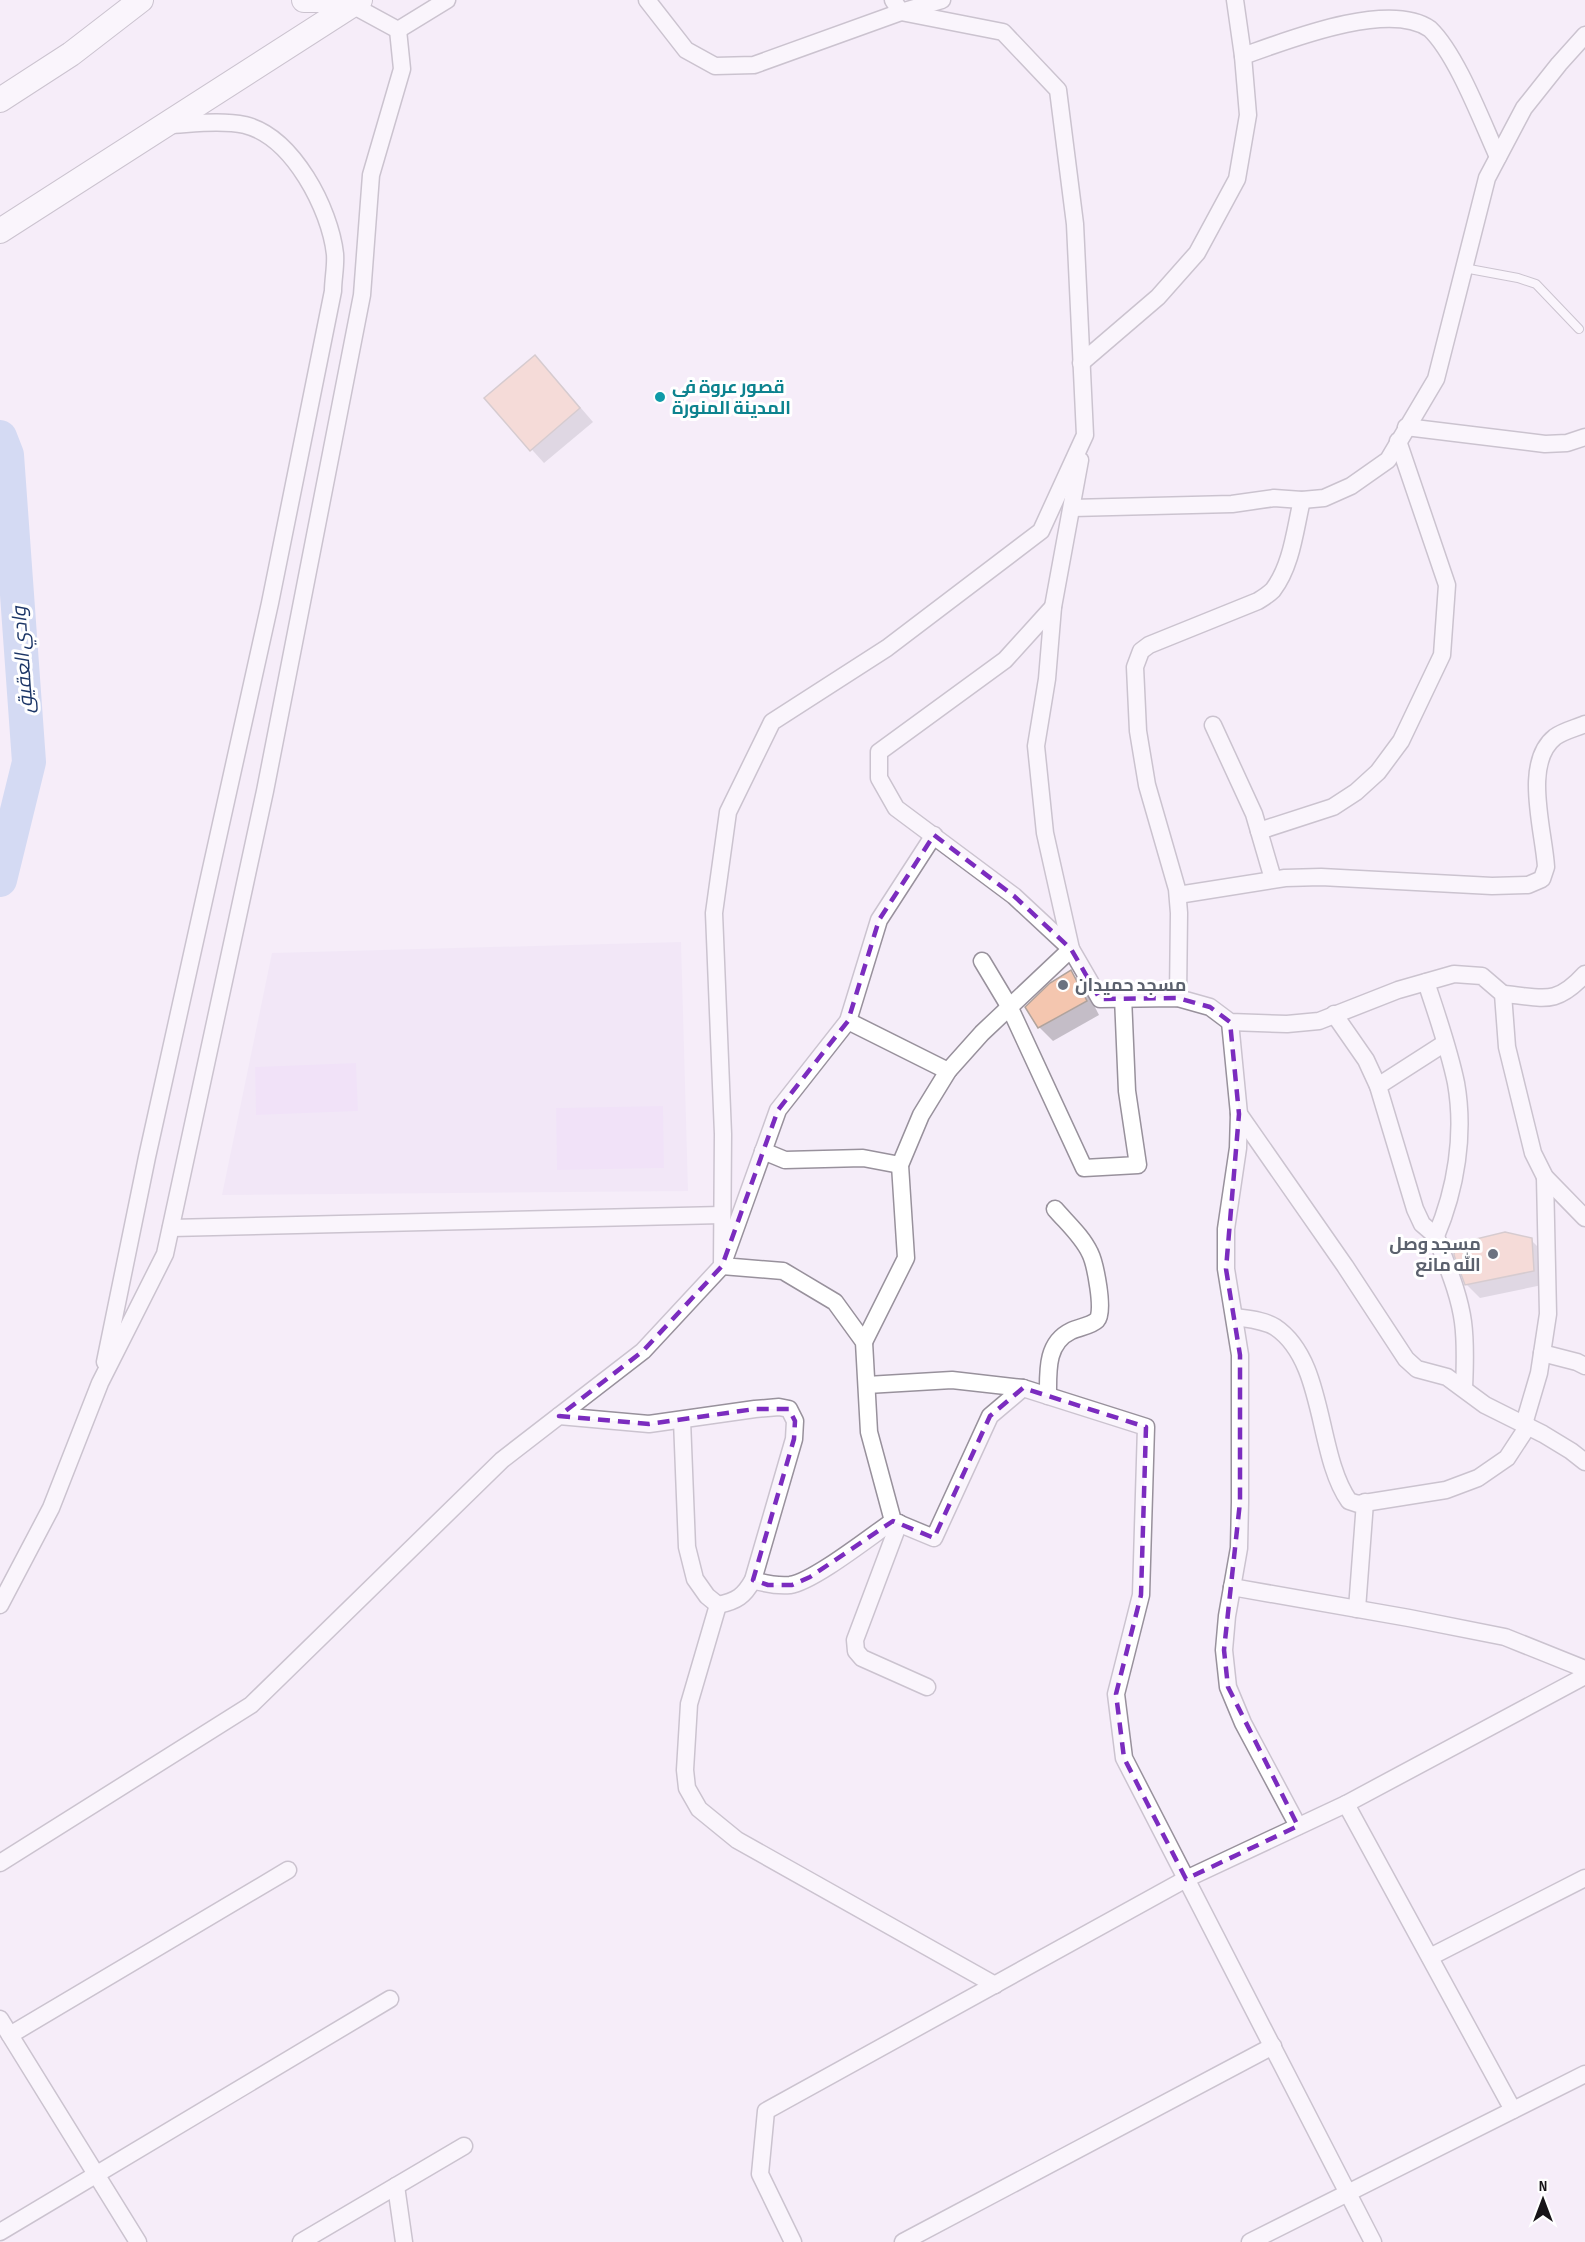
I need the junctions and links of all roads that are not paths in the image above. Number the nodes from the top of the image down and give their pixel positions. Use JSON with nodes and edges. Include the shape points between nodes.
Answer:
{"nodes":[{"id":1,"x":141,"y":0,"type":"edge"},
{"id":2,"x":304,"y":0,"type":"edge"},
{"id":3,"x":328,"y":0,"type":"edge"},
{"id":4,"x":447,"y":0,"type":"edge"},
{"id":5,"x":647,"y":0,"type":"edge"},
{"id":6,"x":942,"y":0,"type":"edge"},
{"id":7,"x":1235,"y":0,"type":"edge"},
{"id":8,"x":356,"y":3,"type":"edge"},
{"id":9,"x":897,"y":6,"type":"edge"},
{"id":10,"x":398,"y":30,"type":"junction"},
{"id":11,"x":1585,"y":35,"type":"edge"},
{"id":12,"x":1243,"y":56,"type":"junction"},
{"id":13,"x":0,"y":100,"type":"edge"},
{"id":14,"x":167,"y":125,"type":"junction"},
{"id":15,"x":1498,"y":157,"type":"junction"},
{"id":16,"x":0,"y":231,"type":"edge"},
{"id":17,"x":1464,"y":268,"type":"junction"},
{"id":18,"x":1579,"y":329,"type":"dead end"},
{"id":19,"x":1082,"y":363,"type":"junction"},
{"id":20,"x":1402,"y":434,"type":"junction"},
{"id":21,"x":1085,"y":435,"type":"junction"},
{"id":22,"x":1585,"y":437,"type":"edge"},
{"id":23,"x":1302,"y":500,"type":"junction"},
{"id":24,"x":1071,"y":508,"type":"junction"},
{"id":25,"x":1053,"y":607,"type":"junction"},
{"id":26,"x":1585,"y":724,"type":"edge"},
{"id":27,"x":1213,"y":725,"type":"dead end"},
{"id":28,"x":1259,"y":831,"type":"junction"},
{"id":29,"x":934,"y":835,"type":"junction"},
{"id":30,"x":1273,"y":879,"type":"junction"},
{"id":31,"x":1178,"y":895,"type":"junction"},
{"id":32,"x":1071,"y":949,"type":"junction"},
{"id":33,"x":982,"y":961,"type":"dead end"},
{"id":34,"x":1585,"y":974,"type":"edge"},
{"id":35,"x":1426,"y":982,"type":"junction"},
{"id":36,"x":1503,"y":994,"type":"junction"},
{"id":37,"x":1123,"y":997,"type":"junction"},
{"id":38,"x":1178,"y":998,"type":"junction"},
{"id":39,"x":1010,"y":1006,"type":"junction"},
{"id":40,"x":1334,"y":1014,"type":"junction"},
{"id":41,"x":848,"y":1021,"type":"junction"},
{"id":42,"x":1230,"y":1022,"type":"junction"},
{"id":43,"x":1445,"y":1043,"type":"junction"},
{"id":44,"x":948,"y":1071,"type":"junction"},
{"id":45,"x":1378,"y":1086,"type":"junction"},
{"id":46,"x":1239,"y":1114,"type":"junction"},
{"id":47,"x":764,"y":1151,"type":"junction"},
{"id":48,"x":900,"y":1166,"type":"junction"},
{"id":49,"x":1545,"y":1177,"type":"junction"},
{"id":50,"x":1055,"y":1209,"type":"dead end"},
{"id":51,"x":722,"y":1215,"type":"junction"},
{"id":52,"x":1585,"y":1218,"type":"edge"},
{"id":53,"x":171,"y":1228,"type":"junction"},
{"id":54,"x":1436,"y":1236,"type":"junction"},
{"id":55,"x":722,"y":1266,"type":"junction"},
{"id":56,"x":1235,"y":1317,"type":"junction"},
{"id":57,"x":864,"y":1342,"type":"junction"},
{"id":58,"x":1542,"y":1353,"type":"junction"},
{"id":59,"x":1585,"y":1366,"type":"edge"},
{"id":60,"x":100,"y":1383,"type":"junction"},
{"id":61,"x":867,"y":1385,"type":"junction"},
{"id":62,"x":1023,"y":1388,"type":"junction"},
{"id":63,"x":1464,"y":1388,"type":"junction"},
{"id":64,"x":1047,"y":1396,"type":"junction"},
{"id":65,"x":559,"y":1416,"type":"junction"},
{"id":66,"x":682,"y":1420,"type":"junction"},
{"id":67,"x":1526,"y":1425,"type":"junction"},
{"id":68,"x":1584,"y":1456,"type":"edge"},
{"id":69,"x":1365,"y":1502,"type":"junction"},
{"id":70,"x":896,"y":1522,"type":"junction"},
{"id":71,"x":753,"y":1580,"type":"junction"},
{"id":72,"x":1232,"y":1587,"type":"junction"},
{"id":73,"x":0,"y":1605,"type":"edge"},
{"id":74,"x":718,"y":1605,"type":"junction"},
{"id":75,"x":1357,"y":1609,"type":"junction"},
{"id":76,"x":1585,"y":1669,"type":"edge"},
{"id":77,"x":1585,"y":1676,"type":"edge"},
{"id":78,"x":927,"y":1687,"type":"dead end"},
{"id":79,"x":1346,"y":1804,"type":"junction"},
{"id":80,"x":1298,"y":1826,"type":"junction"},
{"id":81,"x":0,"y":1863,"type":"edge"},
{"id":82,"x":288,"y":1870,"type":"dead end"},
{"id":83,"x":1585,"y":1878,"type":"edge"},
{"id":84,"x":1186,"y":1879,"type":"junction"},
{"id":85,"x":1430,"y":1957,"type":"junction"},
{"id":86,"x":995,"y":1985,"type":"junction"},
{"id":87,"x":390,"y":1999,"type":"dead end"},
{"id":88,"x":0,"y":2019,"type":"edge"},
{"id":89,"x":9,"y":2035,"type":"junction"},
{"id":90,"x":1273,"y":2046,"type":"junction"},
{"id":91,"x":1585,"y":2074,"type":"edge"},
{"id":92,"x":1513,"y":2110,"type":"junction"},
{"id":93,"x":464,"y":2146,"type":"dead end"},
{"id":94,"x":96,"y":2175,"type":"junction"},
{"id":95,"x":396,"y":2186,"type":"junction"},
{"id":96,"x":1348,"y":2193,"type":"junction"},
{"id":97,"x":0,"y":2232,"type":"edge"},
{"id":98,"x":138,"y":2242,"type":"edge"},
{"id":99,"x":301,"y":2242,"type":"edge"},
{"id":100,"x":404,"y":2242,"type":"edge"},
{"id":101,"x":793,"y":2242,"type":"edge"},
{"id":102,"x":903,"y":2242,"type":"edge"},
{"id":103,"x":1250,"y":2242,"type":"edge"},
{"id":104,"x":1373,"y":2242,"type":"edge"}],
"edges":[{"from":1,"to":13,"type":"main road","via":[[71,54]]},
{"from":2,"to":3,"type":"main road"},
{"from":4,"to":10,"type":"street"},
{"from":5,"to":9,"type":"street","via":[[686,50],[715,66],[754,64]]},
{"from":6,"to":9,"type":"street"},
{"from":7,"to":12,"type":"street"},
{"from":8,"to":10,"type":"street"},
{"from":8,"to":14,"type":"main road"},
{"from":9,"to":19,"type":"street","via":[[1003,32],[1058,90],[1075,224]]},
{"from":10,"to":53,"type":"street","via":[[402,69],[371,175],[362,296],[265,791]]},
{"from":11,"to":15,"type":"street","via":[[1524,108]]},
{"from":12,"to":15,"type":"street","via":[[1345,19],[1368,15],[1407,17],[1428,27],[1445,48]]},
{"from":12,"to":19,"type":"street","via":[[1248,115],[1237,179],[1197,253],[1158,297]]},
{"from":14,"to":16,"type":"main road"},
{"from":14,"to":60,"type":"street","via":[[246,125],[275,140],[302,170],[329,228],[335,255],[333,291],[270,603]]},
{"from":15,"to":17,"type":"street","via":[[1487,178]]},
{"from":17,"to":18,"type":"lane","via":[[1536,284]]},
{"from":17,"to":20,"type":"street","via":[[1436,379]]},
{"from":19,"to":21,"type":"street"},
{"from":20,"to":22,"type":"street","via":[[1545,444]]},
{"from":20,"to":23,"type":"street","via":[[1388,460],[1351,486],[1324,498]]},
{"from":20,"to":28,"type":"street","via":[[1447,585],[1442,655],[1401,741],[1371,779],[1333,807]]},
{"from":21,"to":24,"type":"street"},
{"from":21,"to":51,"type":"street","via":[[1041,531],[887,648],[772,723],[728,812],[714,913],[723,1134]]},
{"from":23,"to":24,"type":"street"},
{"from":23,"to":31,"type":"street","via":[[1291,548],[1272,591],[1258,601],[1149,645],[1137,660],[1138,731],[1147,786]]},
{"from":24,"to":25,"type":"street"},
{"from":25,"to":29,"type":"street","via":[[1005,660],[879,752],[879,778],[896,808]]},
{"from":25,"to":32,"type":"street","via":[[1036,746],[1045,833]]},
{"from":26,"to":30,"type":"street","via":[[1556,736],[1539,764],[1536,779],[1546,867],[1542,879],[1535,884]]},
{"from":27,"to":28,"type":"street"},
{"from":28,"to":30,"type":"street"},
{"from":29,"to":32,"type":"street","via":[[1014,896]]},
{"from":29,"to":41,"type":"street","via":[[879,920]]},
{"from":30,"to":31,"type":"street"},
{"from":31,"to":38,"type":"street"},
{"from":32,"to":37,"type":"street","via":[[1100,999]]},
{"from":32,"to":39,"type":"street"},
{"from":33,"to":39,"type":"street"},
{"from":34,"to":36,"type":"street","via":[[1570,990],[1552,999]]},
{"from":35,"to":36,"type":"street","via":[[1454,974],[1482,976]]},
{"from":35,"to":40,"type":"street"},
{"from":35,"to":43,"type":"street"},
{"from":36,"to":49,"type":"street","via":[[1507,1047],[1533,1153]]},
{"from":37,"to":38,"type":"street"},
{"from":37,"to":39,"type":"street","via":[[1127,1091],[1138,1166],[1084,1168]]},
{"from":38,"to":42,"type":"street","via":[[1210,1007]]},
{"from":39,"to":44,"type":"street"},
{"from":40,"to":42,"type":"street","via":[[1319,1021],[1287,1024]]},
{"from":40,"to":45,"type":"street","via":[[1366,1060]]},
{"from":41,"to":44,"type":"street"},
{"from":41,"to":47,"type":"street","via":[[778,1110]]},
{"from":42,"to":46,"type":"street"},
{"from":43,"to":45,"type":"street"},
{"from":43,"to":54,"type":"street","via":[[1460,1120],[1454,1178]]},
{"from":44,"to":48,"type":"street","via":[[921,1115]]},
{"from":45,"to":54,"type":"street","via":[[1415,1209],[1422,1224]]},
{"from":46,"to":56,"type":"street","via":[[1226,1229],[1226,1269]]},
{"from":46,"to":63,"type":"street","via":[[1406,1359],[1417,1369],[1448,1377]]},
{"from":47,"to":48,"type":"street","via":[[784,1160],[863,1158]]},
{"from":47,"to":55,"type":"street"},
{"from":48,"to":57,"type":"street","via":[[906,1258]]},
{"from":49,"to":52,"type":"street"},
{"from":49,"to":58,"type":"street","via":[[1548,1314]]},
{"from":50,"to":64,"type":"street","via":[[1090,1253],[1101,1314],[1056,1342],[1048,1367]]},
{"from":51,"to":53,"type":"street"},
{"from":51,"to":55,"type":"street"},
{"from":53,"to":60,"type":"street","via":[[165,1254]]},
{"from":54,"to":63,"type":"street","via":[[1463,1321]]},
{"from":55,"to":57,"type":"street","via":[[783,1271],[835,1302]]},
{"from":55,"to":65,"type":"street","via":[[644,1351]]},
{"from":56,"to":69,"type":"street","via":[[1274,1326],[1297,1351],[1318,1404],[1340,1489],[1348,1501]]},
{"from":56,"to":72,"type":"street","via":[[1240,1355],[1240,1502],[1239,1548]]},
{"from":57,"to":61,"type":"street"},
{"from":58,"to":59,"type":"street"},
{"from":58,"to":67,"type":"street"},
{"from":60,"to":73,"type":"street","via":[[51,1508]]},
{"from":61,"to":62,"type":"street","via":[[952,1380]]},
{"from":61,"to":70,"type":"street","via":[[870,1432]]},
{"from":62,"to":64,"type":"street"},
{"from":62,"to":70,"type":"street","via":[[990,1416],[934,1538]]},
{"from":63,"to":67,"type":"street","via":[[1485,1405]]},
{"from":64,"to":84,"type":"street","via":[[1146,1427],[1141,1595],[1116,1694],[1124,1758]]},
{"from":65,"to":66,"type":"street","via":[[649,1424]]},
{"from":65,"to":81,"type":"street","via":[[502,1460],[251,1705]]},
{"from":66,"to":71,"type":"street","via":[[779,1407],[789,1409],[795,1421],[794,1439]]},
{"from":66,"to":74,"type":"street","via":[[687,1547],[695,1579]]},
{"from":67,"to":68,"type":"street"},
{"from":67,"to":69,"type":"street","via":[[1507,1458],[1478,1478],[1446,1490]]},
{"from":69,"to":75,"type":"street"},
{"from":70,"to":71,"type":"street","via":[[810,1577],[792,1584],[768,1585]]},
{"from":70,"to":78,"type":"street","via":[[855,1640],[856,1651],[862,1658]]},
{"from":71,"to":74,"type":"street","via":[[735,1602]]},
{"from":72,"to":75,"type":"street"},
{"from":72,"to":80,"type":"street","via":[[1224,1650],[1228,1687]]},
{"from":74,"to":86,"type":"street","via":[[689,1704],[685,1770],[687,1788],[699,1809],[736,1840]]},
{"from":75,"to":76,"type":"street","via":[[1504,1637]]},
{"from":77,"to":79,"type":"street"},
{"from":79,"to":80,"type":"street"},
{"from":79,"to":85,"type":"street"},
{"from":80,"to":84,"type":"street"},
{"from":82,"to":89,"type":"street"},
{"from":83,"to":85,"type":"street"},
{"from":84,"to":86,"type":"street"},
{"from":84,"to":90,"type":"street"},
{"from":85,"to":92,"type":"street"},
{"from":86,"to":101,"type":"street","via":[[766,2111],[760,2174]]},
{"from":87,"to":94,"type":"street"},
{"from":88,"to":89,"type":"street"},
{"from":89,"to":94,"type":"street"},
{"from":90,"to":96,"type":"street"},
{"from":90,"to":102,"type":"street"},
{"from":91,"to":92,"type":"street"},
{"from":92,"to":96,"type":"street"},
{"from":93,"to":95,"type":"street"},
{"from":94,"to":97,"type":"street"},
{"from":94,"to":98,"type":"street"},
{"from":95,"to":99,"type":"street"},
{"from":95,"to":100,"type":"street"},
{"from":96,"to":103,"type":"street"},
{"from":96,"to":104,"type":"street"}]}
